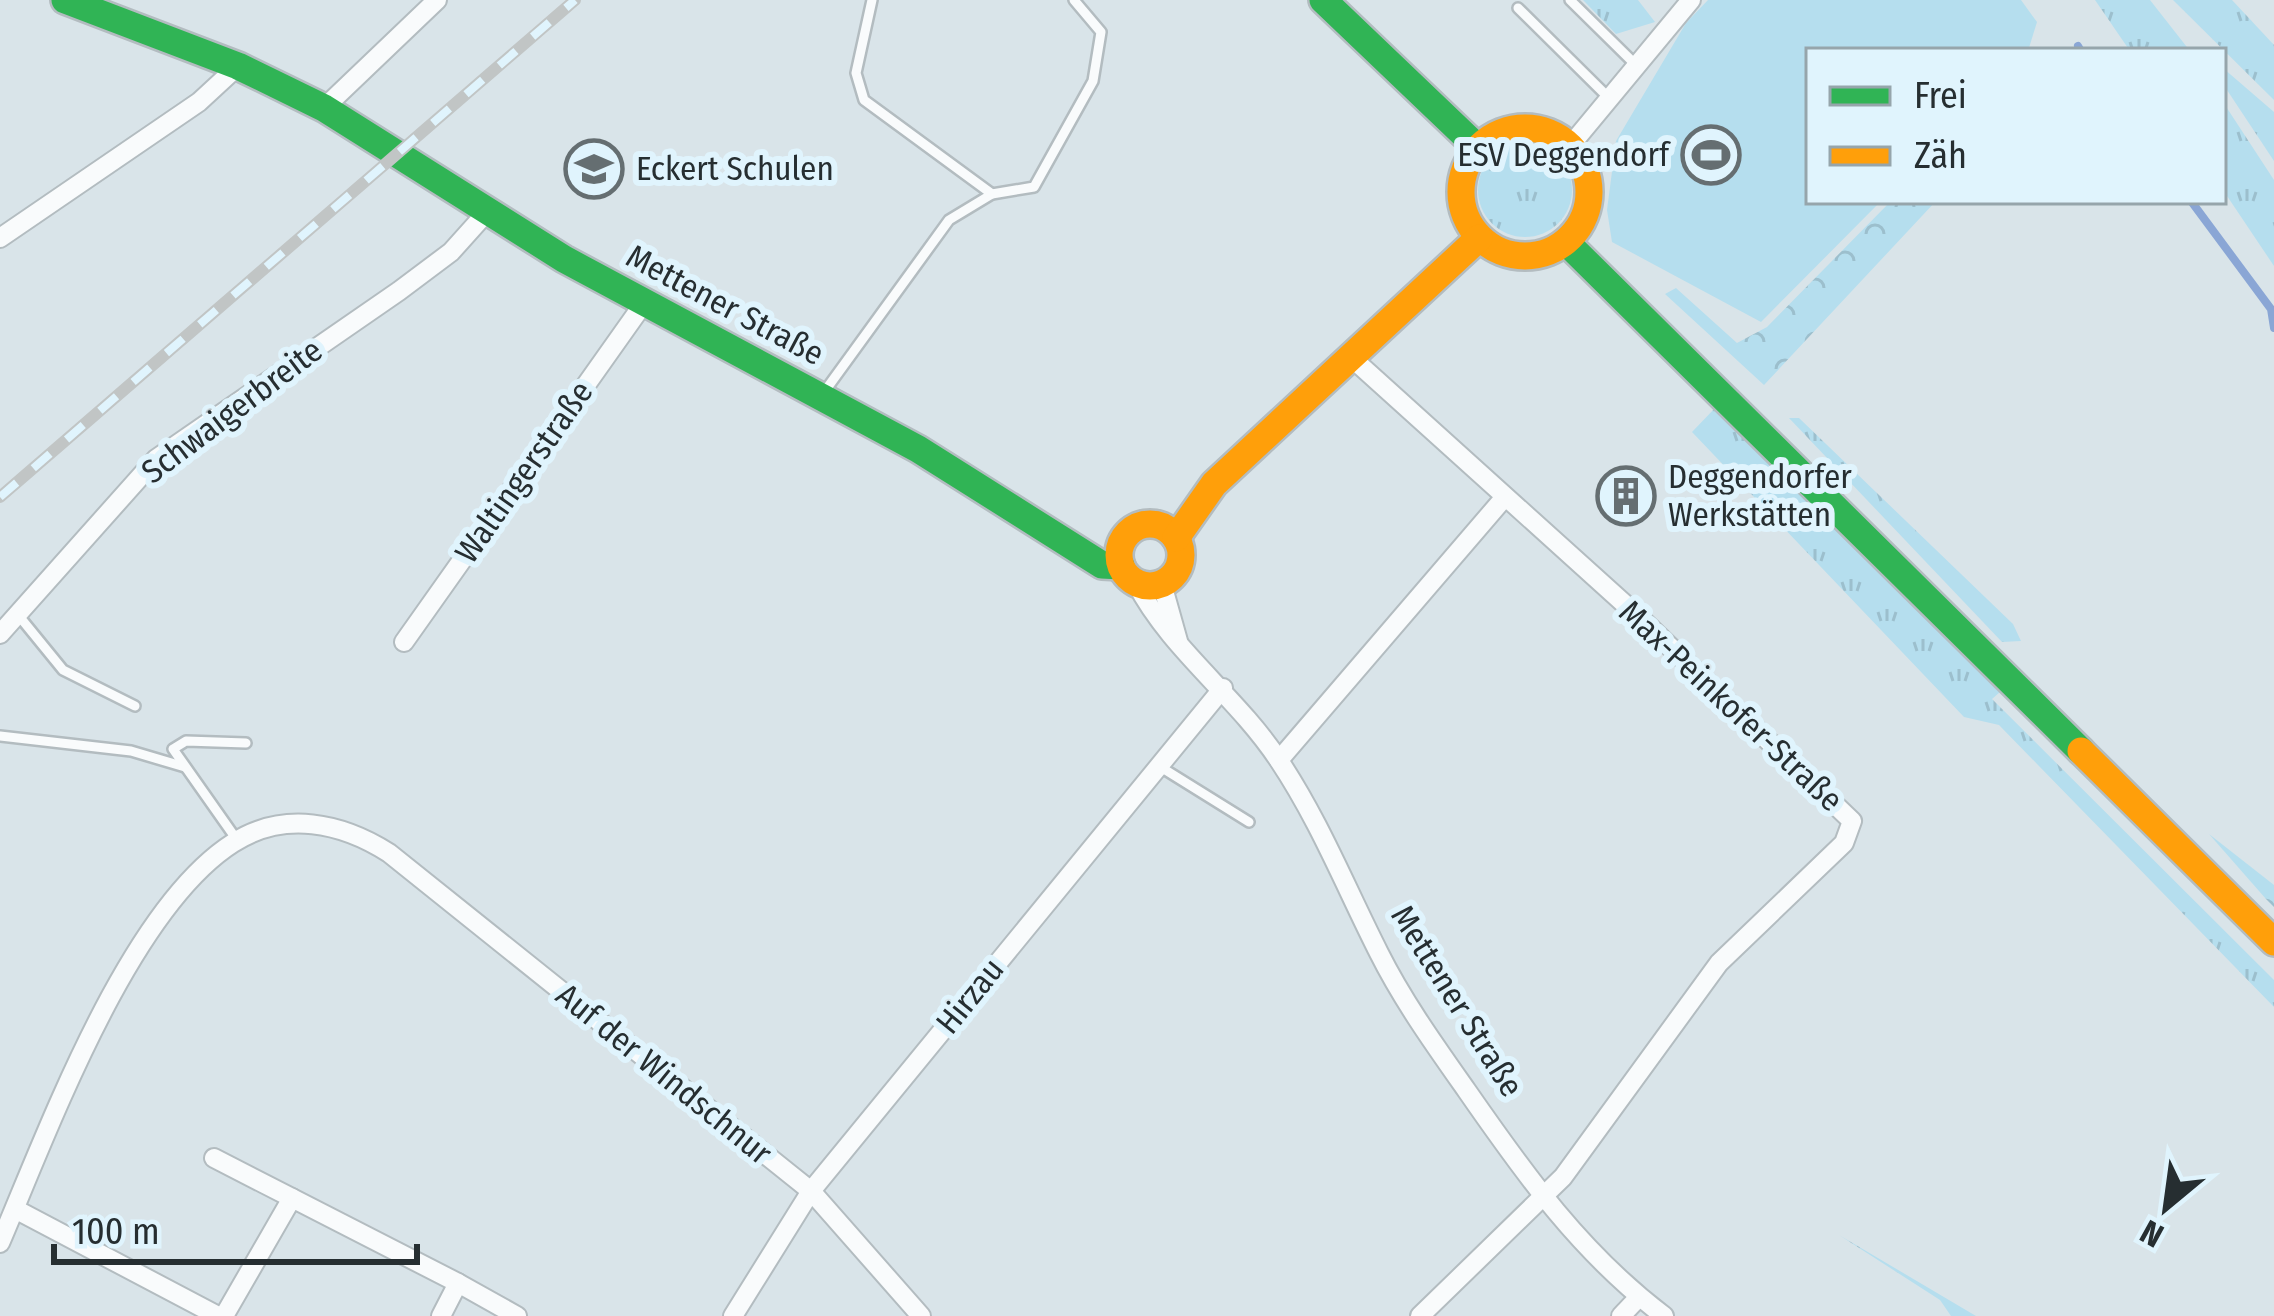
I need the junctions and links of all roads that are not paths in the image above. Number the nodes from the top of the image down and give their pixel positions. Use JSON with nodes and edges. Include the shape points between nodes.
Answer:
{"nodes":[{"id":1,"x":65,"y":0,"type":"edge"},
{"id":2,"x":437,"y":0,"type":"edge"},
{"id":3,"x":872,"y":0,"type":"edge"},
{"id":4,"x":1074,"y":0,"type":"edge"},
{"id":5,"x":1323,"y":0,"type":"edge"},
{"id":6,"x":1570,"y":0,"type":"edge"},
{"id":7,"x":1690,"y":0,"type":"edge"},
{"id":8,"x":1518,"y":8,"type":"dead end"},
{"id":9,"x":238,"y":66,"type":"junction"},
{"id":10,"x":1637,"y":66,"type":"junction"},
{"id":11,"x":1610,"y":99,"type":"junction"},
{"id":12,"x":324,"y":108,"type":"junction"},
{"id":13,"x":1570,"y":146,"type":"junction"},
{"id":14,"x":1478,"y":148,"type":"junction"},
{"id":15,"x":992,"y":194,"type":"junction"},
{"id":16,"x":485,"y":213,"type":"junction"},
{"id":17,"x":0,"y":238,"type":"edge"},
{"id":18,"x":1480,"y":238,"type":"junction"},
{"id":19,"x":1566,"y":242,"type":"junction"},
{"id":20,"x":644,"y":302,"type":"junction"},
{"id":21,"x":1352,"y":358,"type":"junction"},
{"id":22,"x":820,"y":398,"type":"junction"},
{"id":23,"x":1504,"y":498,"type":"junction"},
{"id":24,"x":1167,"y":532,"type":"junction"},
{"id":25,"x":1135,"y":569,"type":"junction"},
{"id":26,"x":17,"y":614,"type":"junction"},
{"id":27,"x":0,"y":634,"type":"edge"},
{"id":28,"x":404,"y":642,"type":"dead end"},
{"id":29,"x":1223,"y":688,"type":"junction"},
{"id":30,"x":135,"y":706,"type":"dead end"},
{"id":31,"x":0,"y":736,"type":"edge"},
{"id":32,"x":246,"y":743,"type":"dead end"},
{"id":33,"x":1279,"y":760,"type":"junction"},
{"id":34,"x":1159,"y":766,"type":"junction"},
{"id":35,"x":185,"y":767,"type":"junction"},
{"id":36,"x":1249,"y":822,"type":"dead end"},
{"id":37,"x":237,"y":840,"type":"junction"},
{"id":38,"x":2274,"y":942,"type":"edge"},
{"id":39,"x":214,"y":1158,"type":"dead end"},
{"id":40,"x":811,"y":1191,"type":"junction"},
{"id":41,"x":292,"y":1198,"type":"junction"},
{"id":42,"x":1542,"y":1198,"type":"junction"},
{"id":43,"x":15,"y":1209,"type":"junction"},
{"id":44,"x":0,"y":1244,"type":"edge"},
{"id":45,"x":458,"y":1283,"type":"junction"},
{"id":46,"x":1639,"y":1297,"type":"junction"},
{"id":47,"x":221,"y":1316,"type":"edge"},
{"id":48,"x":441,"y":1316,"type":"edge"},
{"id":49,"x":518,"y":1316,"type":"edge"},
{"id":50,"x":733,"y":1316,"type":"edge"},
{"id":51,"x":921,"y":1316,"type":"edge"},
{"id":52,"x":1420,"y":1316,"type":"edge"},
{"id":53,"x":1621,"y":1316,"type":"edge"},
{"id":54,"x":1664,"y":1316,"type":"edge"}],
"edges":[{"from":1,"to":9,"type":"street","name":"Mettener Straße"},
{"from":2,"to":12,"type":"street"},
{"from":3,"to":15,"type":"lane","via":[[856,73],[864,100]]},
{"from":4,"to":15,"type":"lane","via":[[1101,32],[1093,81],[1034,187]]},
{"from":5,"to":14,"type":"street"},
{"from":6,"to":10,"type":"lane"},
{"from":7,"to":10,"type":"street"},
{"from":8,"to":11,"type":"lane"},
{"from":9,"to":12,"type":"street","name":"Mettener Straße"},
{"from":9,"to":17,"type":"street","via":[[199,102]]},
{"from":10,"to":11,"type":"street"},
{"from":11,"to":13,"type":"street"},
{"from":12,"to":16,"type":"street","name":"Mettener Straße"},
{"from":13,"to":14,"type":"street","via":[[1524,127]]},
{"from":13,"to":19,"type":"street","via":[[1589,191],[1585,216]]},
{"from":14,"to":18,"type":"street","via":[[1460,192]]},
{"from":15,"to":22,"type":"lane","via":[[949,220]]},
{"from":16,"to":20,"type":"street","name":"Mettener Straße"},
{"from":16,"to":26,"type":"street","name":"Schwaigerbreite","via":[[451,252],[399,291],[156,459]]},
{"from":18,"to":19,"type":"street","via":[[1526,256]]},
{"from":18,"to":21,"type":"street"},
{"from":19,"to":38,"type":"street"},
{"from":20,"to":22,"type":"street","name":"Mettener Straße"},
{"from":20,"to":28,"type":"street","name":"Waltingerstraße"},
{"from":21,"to":23,"type":"street","name":"Max-Peinkofer-Straße"},
{"from":21,"to":24,"type":"street"},
{"from":22,"to":25,"type":"street","name":"Mettener Straße","via":[[1102,565]]},
{"from":23,"to":33,"type":"street"},
{"from":23,"to":42,"type":"street","name":"Max-Peinkofer-Straße","via":[[1852,821],[1844,843],[1719,963]]},
{"from":24,"to":25,"type":"street","via":[[1137,527]]},
{"from":24,"to":25,"type":"street","via":[[1178,568]]},
{"from":25,"to":29,"type":"street","name":"Mettener Straße","via":[[1154,617]]},
{"from":26,"to":27,"type":"street","name":"Schwaigerbreite"},
{"from":26,"to":30,"type":"lane","via":[[63,670]]},
{"from":29,"to":33,"type":"street","name":"Mettener Straße"},
{"from":29,"to":34,"type":"street","name":"Hirzau"},
{"from":31,"to":35,"type":"lane","via":[[131,751]]},
{"from":32,"to":35,"type":"lane","via":[[187,741],[172,749]]},
{"from":33,"to":42,"type":"street","name":"Mettener Straße","via":[[1381,958]]},
{"from":34,"to":36,"type":"lane"},
{"from":34,"to":40,"type":"street","name":"Hirzau"},
{"from":35,"to":37,"type":"lane"},
{"from":37,"to":40,"type":"street","name":"Auf der Windschnur","via":[[290,824],[357,833]]},
{"from":37,"to":43,"type":"street","via":[[195,876],[153,930],[73,1066]]},
{"from":39,"to":41,"type":"street"},
{"from":40,"to":50,"type":"street","name":"Hirzau"},
{"from":40,"to":51,"type":"street","name":"Auf der Windschnur"},
{"from":41,"to":45,"type":"street"},
{"from":41,"to":47,"type":"street"},
{"from":42,"to":46,"type":"street","name":"Mettener Straße"},
{"from":42,"to":52,"type":"street"},
{"from":43,"to":44,"type":"street"},
{"from":43,"to":47,"type":"street"},
{"from":45,"to":48,"type":"street"},
{"from":45,"to":49,"type":"street"},
{"from":46,"to":53,"type":"street"},
{"from":46,"to":54,"type":"street","name":"Mettener Straße"}]}
